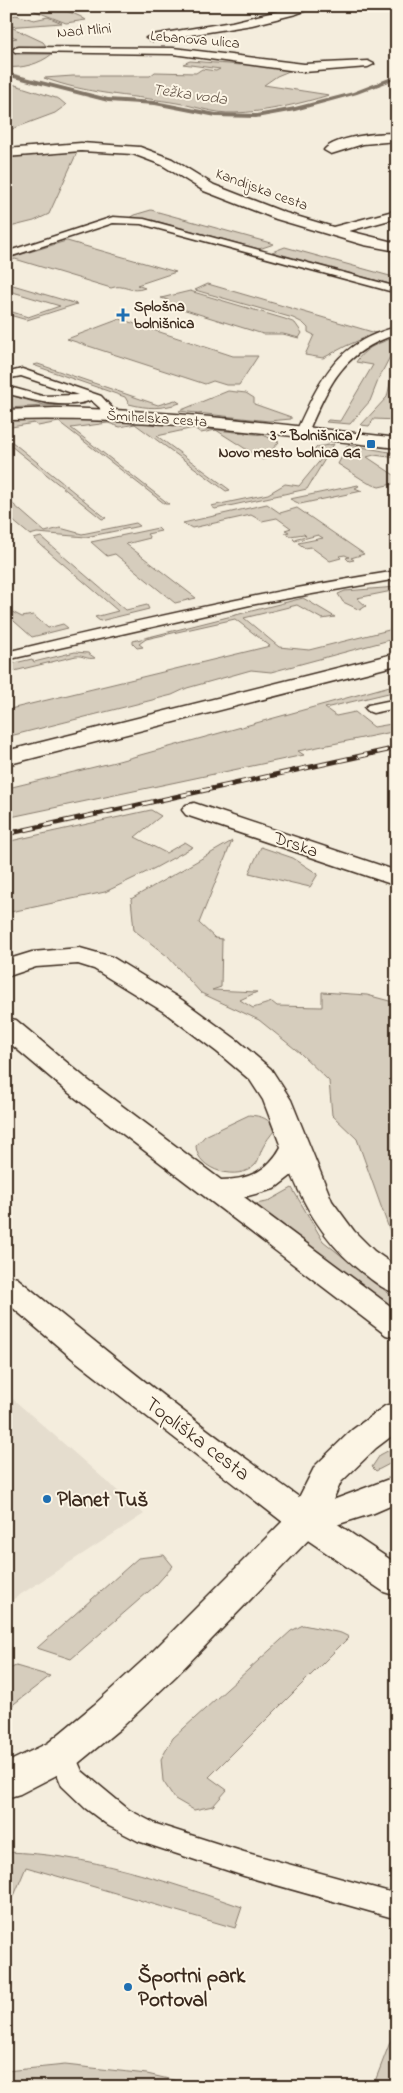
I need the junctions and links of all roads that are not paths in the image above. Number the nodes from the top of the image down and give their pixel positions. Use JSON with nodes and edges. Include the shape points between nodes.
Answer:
{"nodes":[{"id":1,"x":312,"y":6,"type":"edge"},
{"id":2,"x":369,"y":6,"type":"edge"},
{"id":3,"x":397,"y":8,"type":"edge"},
{"id":4,"x":19,"y":50,"type":"junction"},
{"id":5,"x":6,"y":51,"type":"edge"},
{"id":6,"x":368,"y":64,"type":"dead end"},
{"id":7,"x":397,"y":137,"type":"edge"},
{"id":8,"x":331,"y":150,"type":"dead end"},
{"id":9,"x":6,"y":153,"type":"edge"},
{"id":10,"x":397,"y":214,"type":"edge"},
{"id":11,"x":334,"y":231,"type":"junction"},
{"id":12,"x":397,"y":247,"type":"edge"},
{"id":13,"x":6,"y":255,"type":"edge"},
{"id":14,"x":397,"y":290,"type":"edge"},
{"id":15,"x":391,"y":332,"type":"edge"},
{"id":16,"x":6,"y":376,"type":"edge"},
{"id":17,"x":6,"y":389,"type":"edge"},
{"id":18,"x":101,"y":406,"type":"junction"},
{"id":19,"x":6,"y":415,"type":"edge"},
{"id":20,"x":302,"y":432,"type":"junction"},
{"id":21,"x":397,"y":443,"type":"edge"},
{"id":22,"x":397,"y":575,"type":"edge"},
{"id":23,"x":6,"y":656,"type":"edge"},
{"id":24,"x":397,"y":659,"type":"edge"},
{"id":25,"x":397,"y":703,"type":"edge"},
{"id":26,"x":373,"y":708,"type":"dead end"},
{"id":27,"x":6,"y":758,"type":"edge"},
{"id":28,"x":194,"y":810,"type":"dead end"},
{"id":29,"x":397,"y":880,"type":"edge"},
{"id":30,"x":6,"y":969,"type":"edge"},
{"id":31,"x":6,"y":1026,"type":"edge"},
{"id":32,"x":296,"y":1147,"type":"junction"},
{"id":33,"x":215,"y":1190,"type":"junction"},
{"id":34,"x":397,"y":1283,"type":"edge"},
{"id":35,"x":6,"y":1285,"type":"edge"},
{"id":36,"x":397,"y":1327,"type":"edge"},
{"id":37,"x":397,"y":1414,"type":"edge"},
{"id":38,"x":397,"y":1489,"type":"edge"},
{"id":39,"x":305,"y":1521,"type":"junction"},
{"id":40,"x":397,"y":1582,"type":"edge"},
{"id":41,"x":62,"y":1754,"type":"junction"},
{"id":42,"x":6,"y":1782,"type":"edge"},
{"id":43,"x":397,"y":1907,"type":"edge"}],
"edges":[{"from":1,"to":4,"type":"street","name":"Nad Mlini","via":[[203,32]]},
{"from":2,"to":3,"type":"lane"},
{"from":4,"to":5,"type":"street","name":"Nad Mlini"},
{"from":4,"to":6,"type":"street","name":"Lebanova ulica","via":[[173,51],[304,68]]},
{"from":7,"to":8,"type":"street","via":[[377,137]]},
{"from":9,"to":11,"type":"street","name":"Kandijska cesta","via":[[80,147],[135,150],[167,162],[208,188],[281,216]]},
{"from":10,"to":11,"type":"street"},
{"from":11,"to":12,"type":"street","name":"Kandijska cesta"},
{"from":13,"to":14,"type":"lane","via":[[113,220],[153,223]]},
{"from":15,"to":20,"type":"lane","via":[[352,351],[338,366],[316,400]]},
{"from":16,"to":18,"type":"lane","via":[[22,372]]},
{"from":17,"to":18,"type":"lane","via":[[41,399]]},
{"from":18,"to":19,"type":"street","name":"Šmihelska cesta"},
{"from":18,"to":20,"type":"street","name":"Šmihelska cesta","via":[[165,417]]},
{"from":20,"to":21,"type":"street","name":"Šmihelska cesta"},
{"from":22,"to":23,"type":"lane","via":[[342,582],[182,614]]},
{"from":24,"to":27,"type":"street"},
{"from":25,"to":26,"type":"lane"},
{"from":28,"to":29,"type":"street","name":"Drska"},
{"from":30,"to":32,"type":"street","via":[[32,960],[80,956],[102,962],[124,974],[227,1046],[261,1076],[277,1100]]},
{"from":31,"to":33,"type":"street","via":[[79,1087]]},
{"from":32,"to":33,"type":"street","via":[[282,1170],[264,1181],[234,1190]]},
{"from":32,"to":34,"type":"street","via":[[318,1202],[343,1238]]},
{"from":33,"to":36,"type":"street"},
{"from":35,"to":39,"type":"street","name":"Topliška cesta","via":[[84,1351]]},
{"from":37,"to":39,"type":"street","via":[[364,1439],[327,1475]]},
{"from":38,"to":39,"type":"street","via":[[362,1504]]},
{"from":39,"to":40,"type":"street","name":"Topliška cesta"},
{"from":39,"to":41,"type":"street","via":[[163,1665]]},
{"from":41,"to":42,"type":"street"},
{"from":41,"to":43,"type":"lane","via":[[72,1778],[83,1789],[119,1818],[148,1833]]}]}
